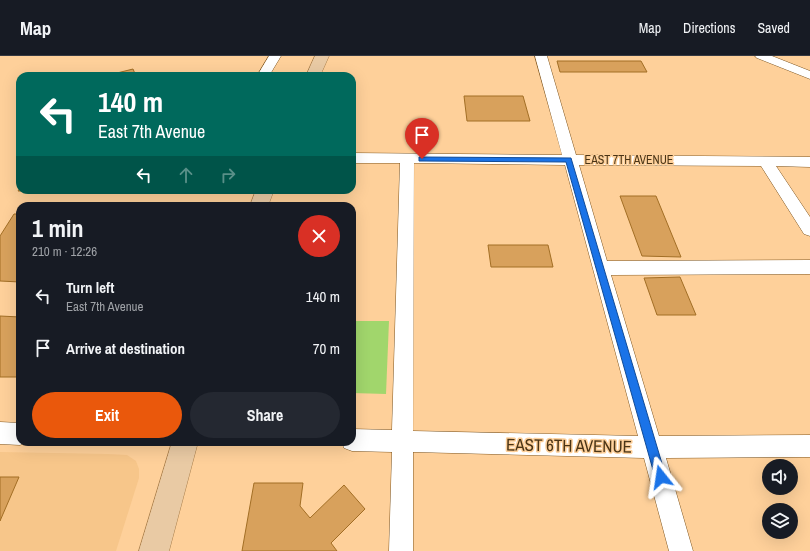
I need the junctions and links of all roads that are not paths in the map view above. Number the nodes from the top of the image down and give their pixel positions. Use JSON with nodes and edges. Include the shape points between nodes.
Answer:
{"nodes":[{"id":1,"x":275,"y":56,"type":"edge"},
{"id":2,"x":322,"y":56,"type":"edge"},
{"id":3,"x":541,"y":56,"type":"edge"},
{"id":4,"x":761,"y":56,"type":"edge"},
{"id":5,"x":265,"y":72,"type":"edge"},
{"id":6,"x":315,"y":72,"type":"edge"},
{"id":7,"x":810,"y":75,"type":"edge"},
{"id":8,"x":356,"y":158,"type":"edge"},
{"id":9,"x":407,"y":159,"type":"junction"},
{"id":10,"x":569,"y":160,"type":"junction"},
{"id":11,"x":765,"y":161,"type":"junction"},
{"id":12,"x":810,"y":162,"type":"edge"},
{"id":13,"x":810,"y":230,"type":"edge"},
{"id":14,"x":810,"y":267,"type":"edge"},
{"id":15,"x":600,"y":268,"type":"junction"},
{"id":16,"x":0,"y":433,"type":"edge"},
{"id":17,"x":16,"y":434,"type":"edge"},
{"id":18,"x":356,"y":440,"type":"edge"},
{"id":19,"x":403,"y":442,"type":"junction"},
{"id":20,"x":184,"y":446,"type":"edge"},
{"id":21,"x":810,"y":446,"type":"edge"},
{"id":22,"x":653,"y":447,"type":"junction"},
{"id":23,"x":154,"y":551,"type":"edge"},
{"id":24,"x":401,"y":551,"type":"edge"},
{"id":25,"x":681,"y":551,"type":"edge"}],
"edges":[{"from":1,"to":5,"type":"street"},
{"from":2,"to":6,"type":"main road"},
{"from":3,"to":10,"type":"street"},
{"from":4,"to":7,"type":"street"},
{"from":8,"to":9,"type":"street","name":"EAST 7TH AVENUE"},
{"from":9,"to":10,"type":"street","name":"EAST 7TH AVENUE"},
{"from":9,"to":19,"type":"street"},
{"from":10,"to":11,"type":"street","name":"EAST 7TH AVENUE"},
{"from":10,"to":15,"type":"street"},
{"from":11,"to":12,"type":"street","name":"EAST 7TH AVENUE"},
{"from":11,"to":13,"type":"street"},
{"from":14,"to":15,"type":"street"},
{"from":15,"to":22,"type":"street"},
{"from":16,"to":17,"type":"street"},
{"from":18,"to":19,"type":"street","name":"EAST 6TH AVENUE"},
{"from":19,"to":22,"type":"street","name":"EAST 6TH AVENUE"},
{"from":19,"to":24,"type":"street"},
{"from":20,"to":23,"type":"main road"},
{"from":21,"to":22,"type":"street","name":"EAST 6TH AVENUE"},
{"from":22,"to":25,"type":"street"}]}
